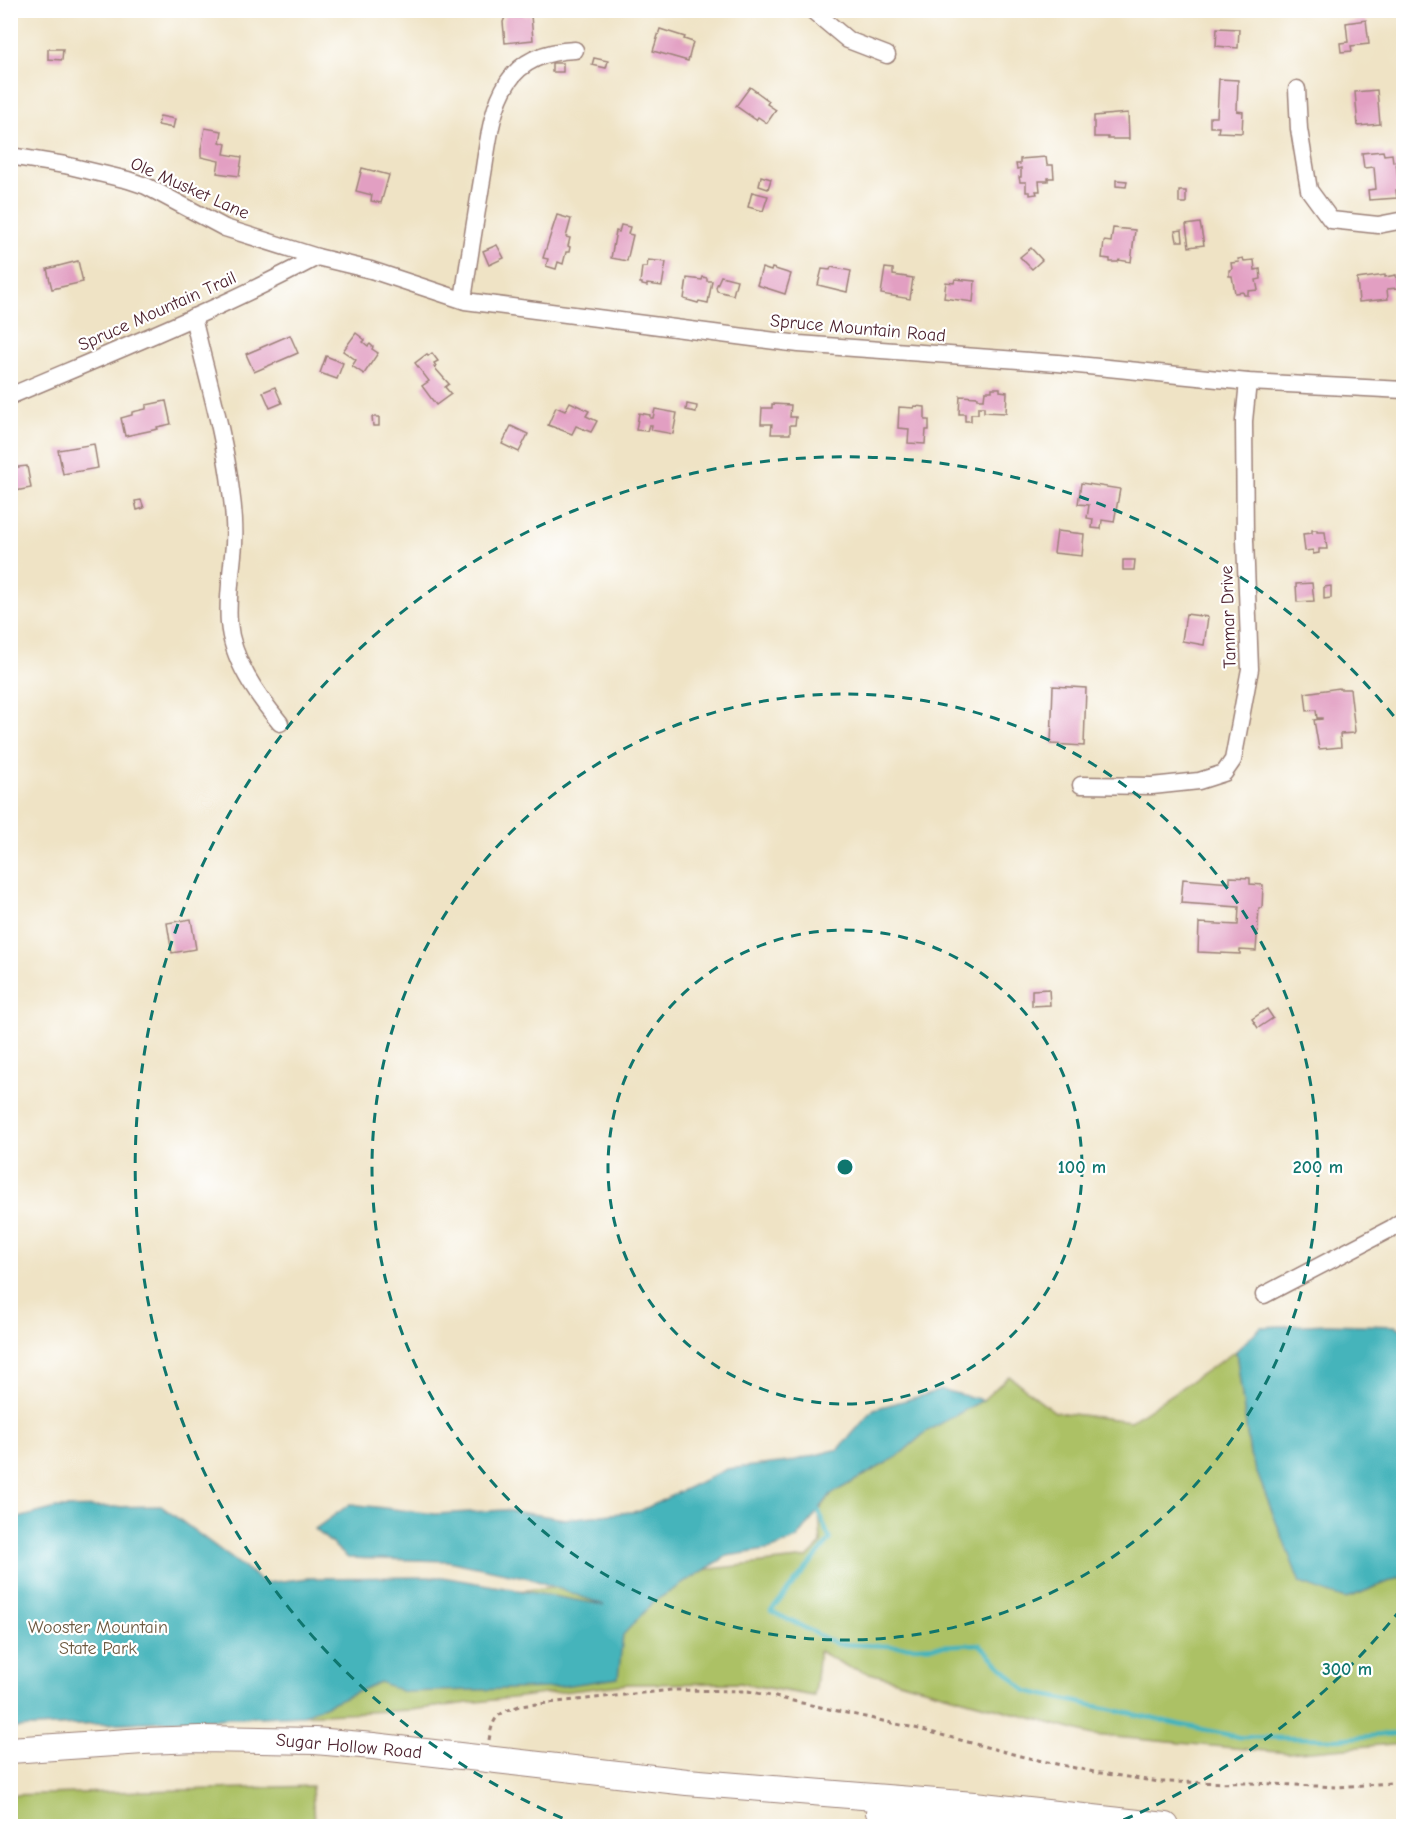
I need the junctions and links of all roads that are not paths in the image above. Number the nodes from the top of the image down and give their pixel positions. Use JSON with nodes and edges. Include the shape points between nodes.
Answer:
{"nodes":[{"id":1,"x":812,"y":10,"type":"edge"},
{"id":2,"x":575,"y":50,"type":"dead end"},
{"id":3,"x":886,"y":55,"type":"dead end"},
{"id":4,"x":1297,"y":89,"type":"dead end"},
{"id":5,"x":10,"y":156,"type":"edge"},
{"id":6,"x":1404,"y":220,"type":"edge"},
{"id":7,"x":317,"y":257,"type":"junction"},
{"id":8,"x":463,"y":300,"type":"junction"},
{"id":9,"x":193,"y":317,"type":"junction"},
{"id":10,"x":1248,"y":382,"type":"junction"},
{"id":11,"x":1404,"y":390,"type":"edge"},
{"id":12,"x":10,"y":396,"type":"edge"},
{"id":13,"x":280,"y":723,"type":"dead end"},
{"id":14,"x":1081,"y":785,"type":"dead end"},
{"id":15,"x":1404,"y":1220,"type":"edge"},
{"id":16,"x":1264,"y":1295,"type":"dead end"},
{"id":17,"x":10,"y":1750,"type":"edge"},
{"id":18,"x":687,"y":1782,"type":"junction"},
{"id":19,"x":969,"y":1827,"type":"edge"},
{"id":20,"x":1166,"y":1827,"type":"edge"}],
"edges":[{"from":1,"to":3,"type":"street","via":[[848,40]]},
{"from":2,"to":8,"type":"street","via":[[540,55],[508,81],[498,103]]},
{"from":4,"to":6,"type":"street","via":[[1309,190],[1331,220],[1378,225]]},
{"from":5,"to":7,"type":"street","name":"Ole Musket Lane","via":[[128,180],[225,228]]},
{"from":7,"to":8,"type":"street","name":"Spruce Mountain Road"},
{"from":7,"to":9,"type":"street","name":"Spruce Mountain Trail"},
{"from":8,"to":10,"type":"street","name":"Spruce Mountain Road","via":[[799,344]]},
{"from":9,"to":12,"type":"street","name":"Spruce Mountain Trail"},
{"from":9,"to":13,"type":"street","via":[[231,487],[231,636],[255,692]]},
{"from":10,"to":11,"type":"street","name":"Spruce Mountain Road"},
{"from":10,"to":14,"type":"street","name":"Tanmar Drive","via":[[1244,421],[1250,669],[1233,760],[1224,773],[1199,781],[1152,786]]},
{"from":15,"to":16,"type":"street"},
{"from":17,"to":18,"type":"highway","name":"Sugar Hollow Road","via":[[143,1741],[258,1739],[362,1745]]},
{"from":18,"to":19,"type":"highway"},
{"from":18,"to":20,"type":"highway","via":[[974,1805]]}]}
